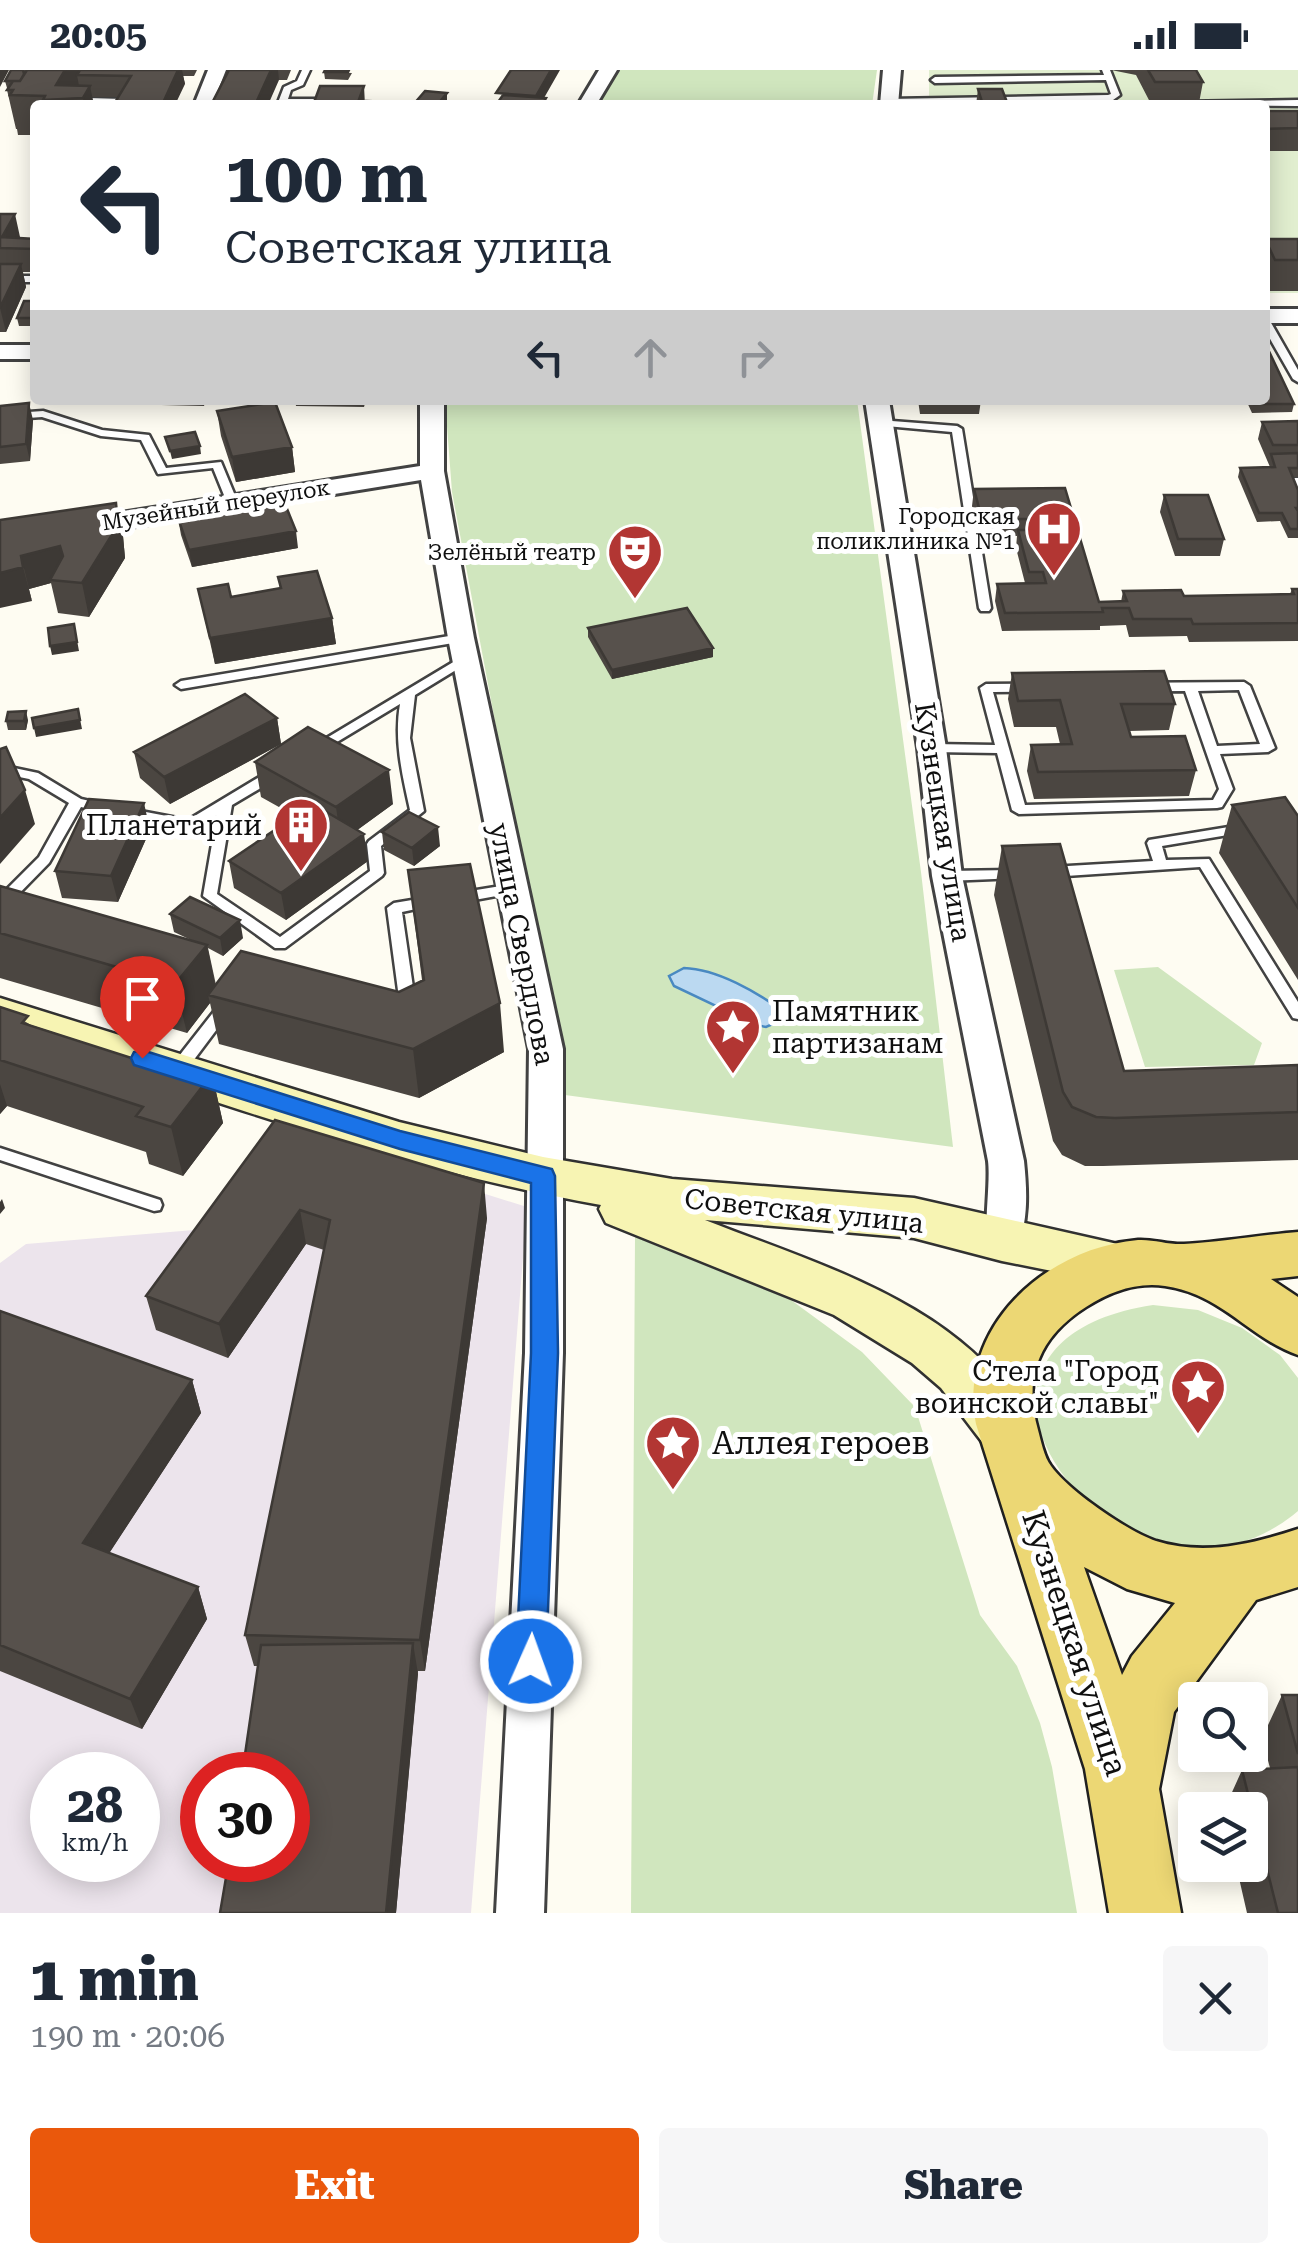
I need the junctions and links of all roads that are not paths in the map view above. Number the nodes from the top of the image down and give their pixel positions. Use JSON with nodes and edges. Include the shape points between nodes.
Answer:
{"nodes":[{"id":1,"x":217,"y":70,"type":"edge"},
{"id":2,"x":306,"y":70,"type":"edge"},
{"id":3,"x":608,"y":70,"type":"edge"},
{"id":4,"x":892,"y":70,"type":"edge"},
{"id":5,"x":1107,"y":74,"type":"edge"},
{"id":6,"x":935,"y":75,"type":"edge"},
{"id":7,"x":204,"y":100,"type":"edge"},
{"id":8,"x":282,"y":100,"type":"edge"},
{"id":9,"x":589,"y":100,"type":"edge"},
{"id":10,"x":889,"y":100,"type":"edge"},
{"id":11,"x":937,"y":100,"type":"edge"},
{"id":12,"x":1024,"y":100,"type":"edge"},
{"id":13,"x":1270,"y":103,"type":"edge"},
{"id":14,"x":1298,"y":103,"type":"edge"},
{"id":15,"x":0,"y":278,"type":"edge"},
{"id":16,"x":30,"y":279,"type":"edge"},
{"id":17,"x":1298,"y":316,"type":"edge"},
{"id":18,"x":1270,"y":318,"type":"edge"},
{"id":19,"x":1270,"y":326,"type":"edge"},
{"id":20,"x":0,"y":352,"type":"edge"},
{"id":21,"x":30,"y":352,"type":"edge"},
{"id":22,"x":1295,"y":367,"type":"edge"},
{"id":23,"x":1298,"y":379,"type":"edge"},
{"id":24,"x":432,"y":405,"type":"edge"},
{"id":25,"x":878,"y":412,"type":"edge"},
{"id":26,"x":0,"y":416,"type":"edge"},
{"id":27,"x":432,"y":471,"type":"junction"},
{"id":28,"x":232,"y":503,"type":"junction"},
{"id":29,"x":0,"y":540,"type":"edge"},
{"id":30,"x":984,"y":608,"type":"dead end"},
{"id":31,"x":463,"y":648,"type":"junction"},
{"id":32,"x":181,"y":685,"type":"dead end"},
{"id":33,"x":1190,"y":687,"type":"junction"},
{"id":34,"x":409,"y":693,"type":"junction"},
{"id":35,"x":932,"y":748,"type":"junction"},
{"id":36,"x":1003,"y":750,"type":"junction"},
{"id":37,"x":1212,"y":750,"type":"junction"},
{"id":38,"x":309,"y":753,"type":"edge"},
{"id":39,"x":292,"y":763,"type":"edge"},
{"id":40,"x":0,"y":769,"type":"edge"},
{"id":41,"x":77,"y":802,"type":"junction"},
{"id":42,"x":226,"y":804,"type":"junction"},
{"id":43,"x":1256,"y":826,"type":"edge"},
{"id":44,"x":1161,"y":865,"type":"junction"},
{"id":45,"x":948,"y":876,"type":"junction"},
{"id":46,"x":513,"y":889,"type":"junction"},
{"id":47,"x":0,"y":905,"type":"edge"},
{"id":48,"x":236,"y":994,"type":"edge"},
{"id":49,"x":0,"y":1014,"type":"edge"},
{"id":50,"x":1298,"y":1014,"type":"edge"},
{"id":51,"x":379,"y":1015,"type":"edge"},
{"id":52,"x":178,"y":1070,"type":"junction"},
{"id":53,"x":0,"y":1154,"type":"edge"},
{"id":54,"x":543,"y":1176,"type":"junction"},
{"id":55,"x":154,"y":1204,"type":"dead end"},
{"id":56,"x":1002,"y":1241,"type":"junction"},
{"id":57,"x":1298,"y":1254,"type":"edge"},
{"id":58,"x":1150,"y":1265,"type":"junction"},
{"id":59,"x":1298,"y":1331,"type":"edge"},
{"id":60,"x":1016,"y":1458,"type":"junction"},
{"id":61,"x":1272,"y":1572,"type":"edge"},
{"id":62,"x":1125,"y":1804,"type":"junction"},
{"id":63,"x":520,"y":1913,"type":"edge"},
{"id":64,"x":1145,"y":1913,"type":"edge"}],
"edges":[{"from":1,"to":7,"type":"street"},
{"from":2,"to":8,"type":"lane"},
{"from":3,"to":9,"type":"street"},
{"from":4,"to":10,"type":"street"},
{"from":5,"to":6,"type":"lane"},
{"from":5,"to":12,"type":"lane","via":[[1116,94],[1110,98]]},
{"from":6,"to":11,"type":"lane"},
{"from":13,"to":14,"type":"lane"},
{"from":15,"to":16,"type":"lane"},
{"from":17,"to":18,"type":"street"},
{"from":19,"to":22,"type":"lane"},
{"from":20,"to":21,"type":"street"},
{"from":22,"to":23,"type":"lane"},
{"from":24,"to":27,"type":"street","name":"улица Свердлова"},
{"from":25,"to":30,"type":"lane","via":[[957,430]]},
{"from":25,"to":35,"type":"street","name":"Кузнецкая улица"},
{"from":26,"to":28,"type":"lane","via":[[43,414],[102,433],[145,436],[162,472],[216,464]]},
{"from":27,"to":28,"type":"street","name":"Музейный переулок"},
{"from":27,"to":31,"type":"street","name":"улица Свердлова"},
{"from":28,"to":29,"type":"street","name":"Музейный переулок"},
{"from":31,"to":32,"type":"lane"},
{"from":31,"to":34,"type":"lane"},
{"from":31,"to":46,"type":"street","name":"улица Свердлова"},
{"from":33,"to":36,"type":"lane","via":[[986,688]]},
{"from":33,"to":37,"type":"lane"},
{"from":33,"to":37,"type":"lane","via":[[1244,686],[1268,748]]},
{"from":34,"to":38,"type":"lane"},
{"from":34,"to":42,"type":"lane","via":[[402,734],[417,812],[374,844],[377,873],[280,944],[210,896]]},
{"from":35,"to":36,"type":"lane"},
{"from":35,"to":45,"type":"street","name":"Кузнецкая улица"},
{"from":36,"to":37,"type":"lane","via":[[1019,810],[1217,804],[1226,789]]},
{"from":39,"to":42,"type":"lane"},
{"from":40,"to":41,"type":"lane","via":[[33,776]]},
{"from":41,"to":42,"type":"lane","via":[[190,825]]},
{"from":41,"to":47,"type":"lane","via":[[44,860]]},
{"from":43,"to":44,"type":"lane","via":[[1154,843]]},
{"from":44,"to":45,"type":"lane"},
{"from":44,"to":50,"type":"lane","via":[[1204,862]]},
{"from":45,"to":56,"type":"street","name":"Кузнецкая улица","via":[[1006,1161]]},
{"from":46,"to":51,"type":"lane","via":[[394,908],[407,1000]]},
{"from":46,"to":54,"type":"street","name":"улица Свердлова","via":[[546,1048]]},
{"from":48,"to":52,"type":"lane"},
{"from":49,"to":52,"type":"main road","name":"Советская улица"},
{"from":52,"to":54,"type":"main road","name":"Советская улица","via":[[400,1140]]},
{"from":53,"to":55,"type":"lane"},
{"from":54,"to":56,"type":"main road","name":"Советская улица","via":[[672,1198],[914,1218]]},
{"from":54,"to":60,"type":"main road","name":"Советская улица","via":[[852,1300],[960,1372]]},
{"from":54,"to":63,"type":"street","name":"улица Свердлова","via":[[544,1353]]},
{"from":56,"to":58,"type":"main road","name":"Советская улица"},
{"from":57,"to":58,"type":"main road","name":"Кузнецкая улица"},
{"from":58,"to":59,"type":"main road","via":[[1221,1279]]},
{"from":58,"to":60,"type":"main road","name":"Кузнецкая улица","via":[[1074,1282],[1038,1308],[1013,1344],[1002,1386]]},
{"from":60,"to":61,"type":"main road","via":[[1072,1527],[1121,1558],[1178,1576]]},
{"from":60,"to":62,"type":"main road","name":"Кузнецкая улица","via":[[1116,1754]]},
{"from":61,"to":62,"type":"main road","name":"Кузнецкая улица","via":[[1156,1678],[1141,1707]]},
{"from":62,"to":64,"type":"main road","name":"Кузнецкая улица"}]}
